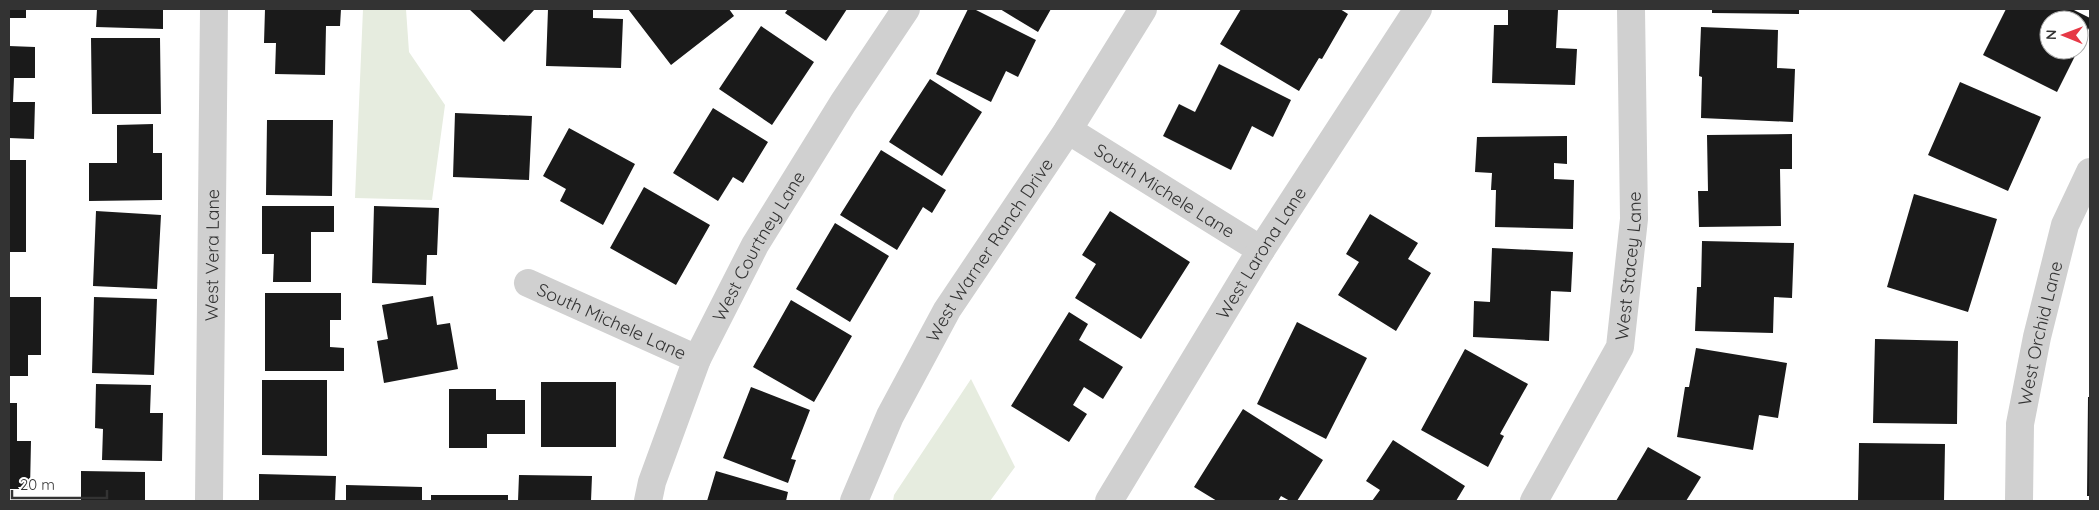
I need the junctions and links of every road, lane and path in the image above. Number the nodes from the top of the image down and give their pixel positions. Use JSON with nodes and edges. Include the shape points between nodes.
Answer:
{"nodes":[{"id":1,"x":214,"y":9,"type":"edge"},
{"id":2,"x":906,"y":9,"type":"edge"},
{"id":3,"x":1143,"y":9,"type":"edge"},
{"id":4,"x":1418,"y":9,"type":"edge"},
{"id":5,"x":1631,"y":9,"type":"edge"},
{"id":6,"x":1068,"y":130,"type":"junction"},
{"id":7,"x":2090,"y":172,"type":"edge"},
{"id":8,"x":1261,"y":250,"type":"junction"},
{"id":9,"x":528,"y":283,"type":"dead end"},
{"id":10,"x":697,"y":359,"type":"junction"},
{"id":11,"x":209,"y":501,"type":"edge"},
{"id":12,"x":648,"y":501,"type":"edge"},
{"id":13,"x":854,"y":501,"type":"edge"},
{"id":14,"x":1109,"y":501,"type":"edge"},
{"id":15,"x":1534,"y":501,"type":"edge"},
{"id":16,"x":2018,"y":501,"type":"edge"}],
"edges":[{"from":1,"to":11,"type":"street","name":"West Vera Lane"},
{"from":2,"to":10,"type":"street","name":"West Courtney Lane","via":[[754,245]]},
{"from":3,"to":6,"type":"street","name":"West Warner Ranch Drive"},
{"from":4,"to":8,"type":"street","name":"West Larona Lane"},
{"from":5,"to":15,"type":"street","name":"West Stacey Lane","via":[[1634,219],[1620,347]]},
{"from":6,"to":8,"type":"street","name":"South Michele Lane"},
{"from":6,"to":13,"type":"street","name":"West Warner Ranch Drive","via":[[947,310],[890,416]]},
{"from":7,"to":16,"type":"street","name":"West Orchid Lane","via":[[2065,225],[2037,338],[2020,424]]},
{"from":8,"to":14,"type":"street","name":"West Larona Lane"},
{"from":9,"to":10,"type":"street","name":"South Michele Lane"},
{"from":10,"to":12,"type":"street","name":"West Courtney Lane"}]}
